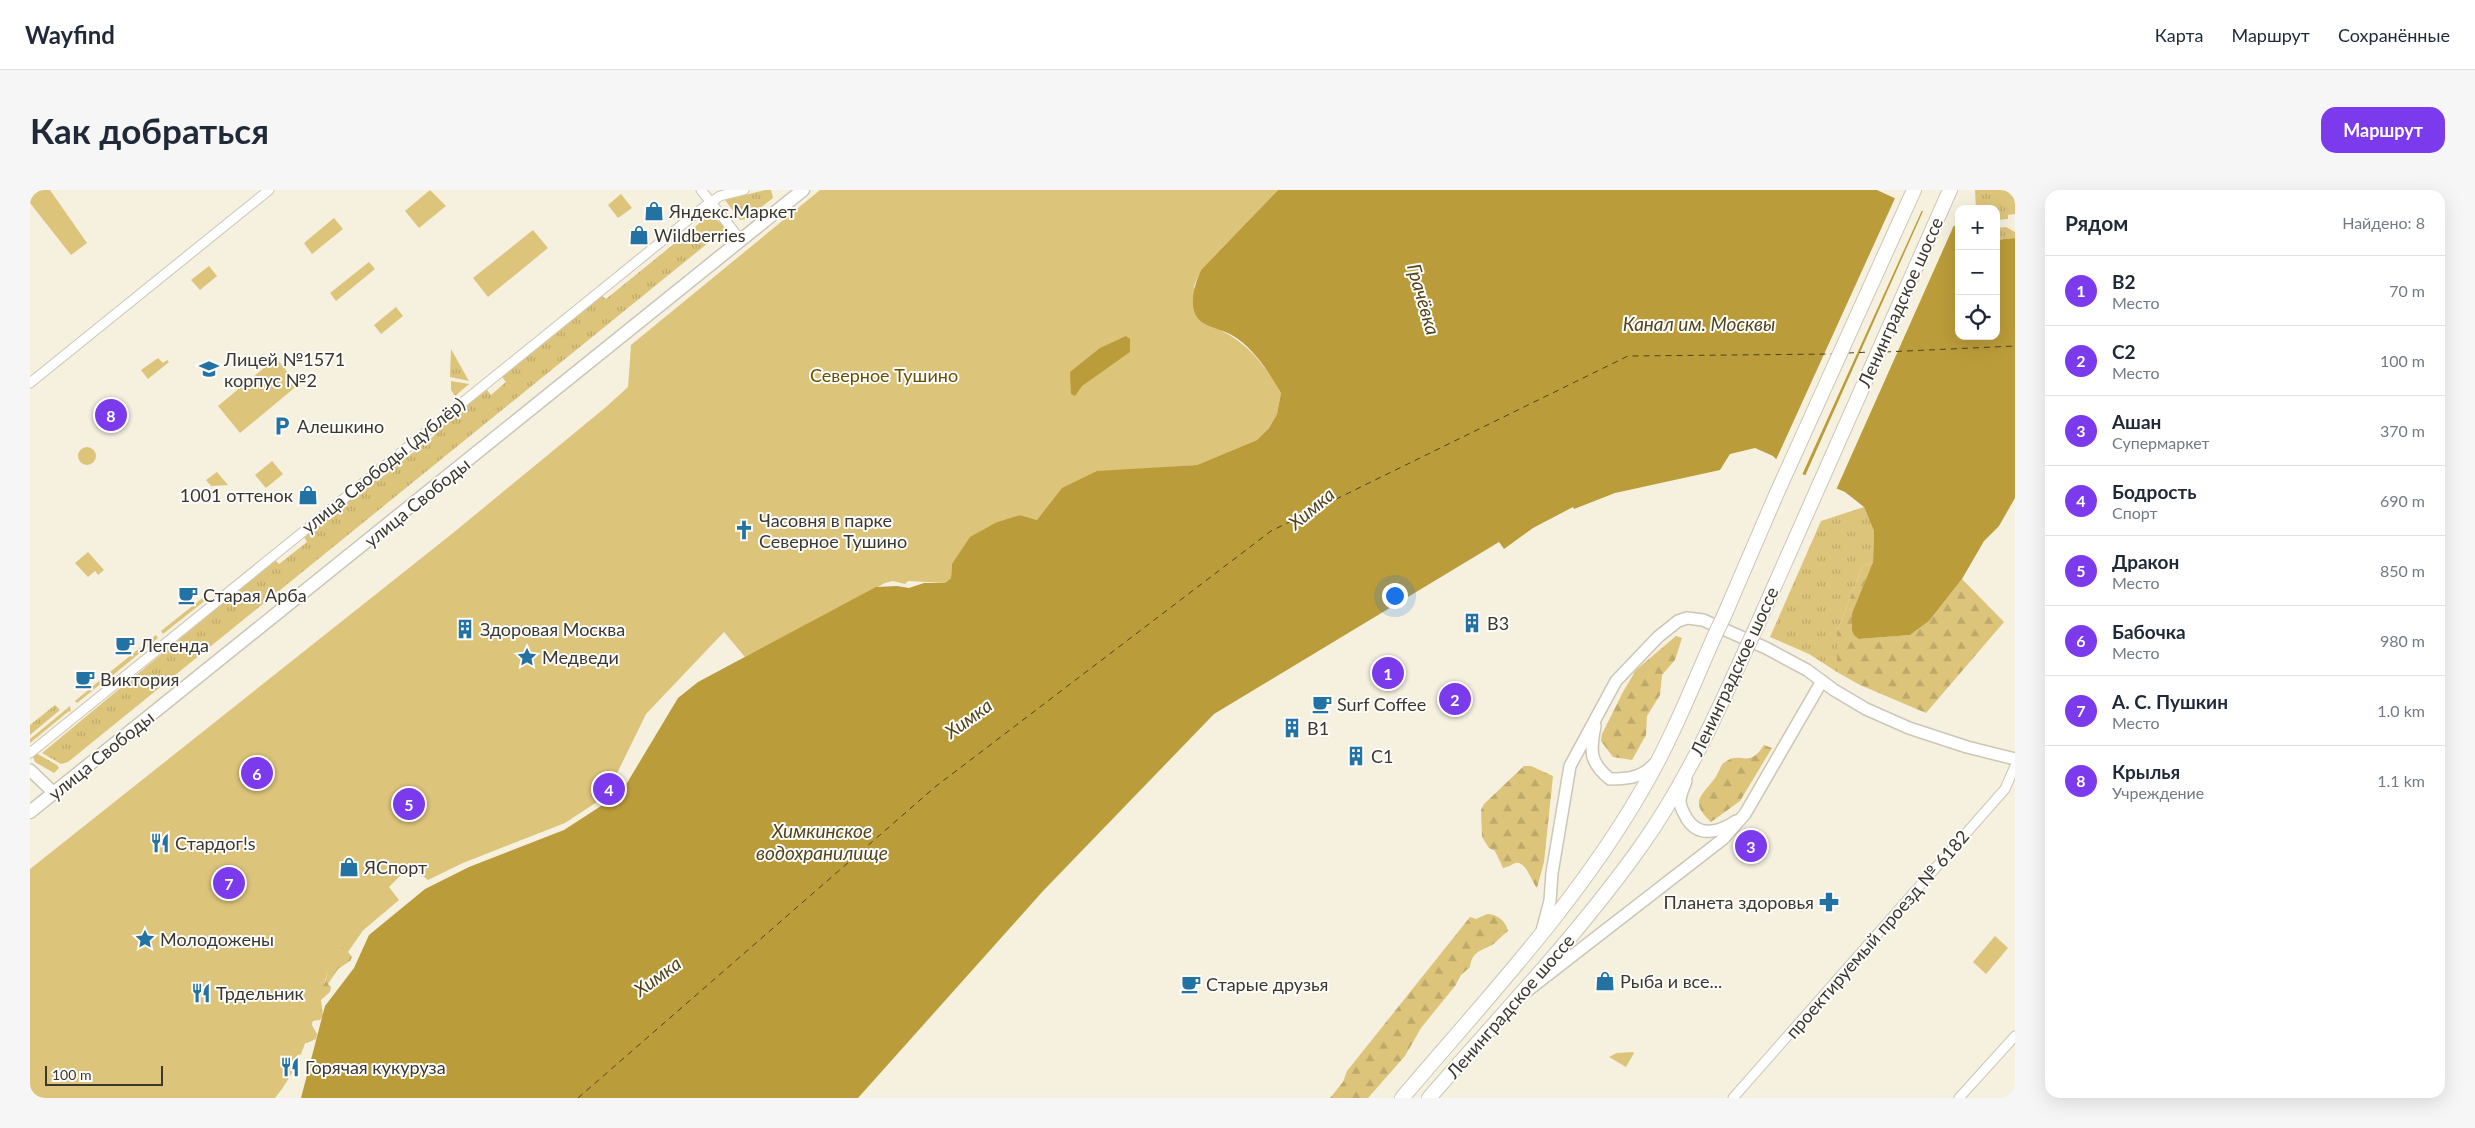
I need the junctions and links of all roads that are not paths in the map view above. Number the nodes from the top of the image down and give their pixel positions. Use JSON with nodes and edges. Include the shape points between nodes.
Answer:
{"nodes":[{"id":1,"x":269,"y":190,"type":"edge"},
{"id":2,"x":701,"y":190,"type":"edge"},
{"id":3,"x":744,"y":190,"type":"edge"},
{"id":4,"x":803,"y":190,"type":"edge"},
{"id":5,"x":1914,"y":190,"type":"edge"},
{"id":6,"x":1950,"y":190,"type":"edge"},
{"id":7,"x":711,"y":203,"type":"junction"},
{"id":8,"x":740,"y":239,"type":"junction"},
{"id":9,"x":30,"y":383,"type":"edge"},
{"id":10,"x":1822,"y":681,"type":"junction"},
{"id":11,"x":1597,"y":717,"type":"junction"},
{"id":12,"x":30,"y":753,"type":"edge"},
{"id":13,"x":1659,"y":758,"type":"junction"},
{"id":14,"x":2015,"y":759,"type":"edge"},
{"id":15,"x":1692,"y":761,"type":"junction"},
{"id":16,"x":2015,"y":766,"type":"edge"},
{"id":17,"x":30,"y":770,"type":"edge"},
{"id":18,"x":54,"y":793,"type":"junction"},
{"id":19,"x":30,"y":812,"type":"edge"},
{"id":20,"x":1746,"y":814,"type":"junction"},
{"id":21,"x":1541,"y":934,"type":"junction"},
{"id":22,"x":1517,"y":997,"type":"junction"},
{"id":23,"x":2015,"y":1036,"type":"edge"},
{"id":24,"x":1402,"y":1098,"type":"edge"},
{"id":25,"x":1429,"y":1098,"type":"edge"},
{"id":26,"x":1733,"y":1098,"type":"edge"},
{"id":27,"x":1958,"y":1098,"type":"edge"}],
"edges":[{"from":1,"to":9,"type":"street"},
{"from":2,"to":7,"type":"street"},
{"from":3,"to":7,"type":"street","name":"улица Свободы (дублёр)","via":[[720,196]]},
{"from":4,"to":8,"type":"main road","name":"улица Свободы"},
{"from":5,"to":13,"type":"main road","name":"Ленинградское шоссе","bridge":true},
{"from":6,"to":15,"type":"main road","name":"Ленинградское шоссе","bridge":true,"via":[[1755,630]]},
{"from":7,"to":8,"type":"street"},
{"from":7,"to":12,"type":"street","name":"улица Свободы (дублёр)"},
{"from":8,"to":18,"type":"main road","name":"улица Свободы"},
{"from":10,"to":11,"type":"street","via":[[1766,648],[1703,620],[1687,618],[1658,637],[1628,666]]},
{"from":10,"to":14,"type":"street","via":[[1866,709],[1909,728]]},
{"from":10,"to":20,"type":"street"},
{"from":11,"to":13,"type":"street","via":[[1592,755],[1595,765],[1610,779],[1629,779],[1641,774]]},
{"from":11,"to":21,"type":"street","via":[[1570,766],[1550,901]]},
{"from":13,"to":21,"type":"main road","name":"Ленинградское шоссе","via":[[1609,843]]},
{"from":15,"to":20,"type":"street","via":[[1680,800],[1690,823],[1703,832],[1714,832]]},
{"from":15,"to":22,"type":"main road","name":"Ленинградское шоссе","via":[[1640,847],[1593,910]]},
{"from":16,"to":26,"type":"street","name":"проектируемый проезд № 6182","via":[[2005,789]]},
{"from":17,"to":18,"type":"street"},
{"from":18,"to":19,"type":"main road","name":"улица Свободы"},
{"from":20,"to":22,"type":"street","via":[[1709,852]]},
{"from":21,"to":24,"type":"main road","name":"Ленинградское шоссе"},
{"from":22,"to":25,"type":"main road","name":"Ленинградское шоссе"},
{"from":23,"to":27,"type":"street"}]}
